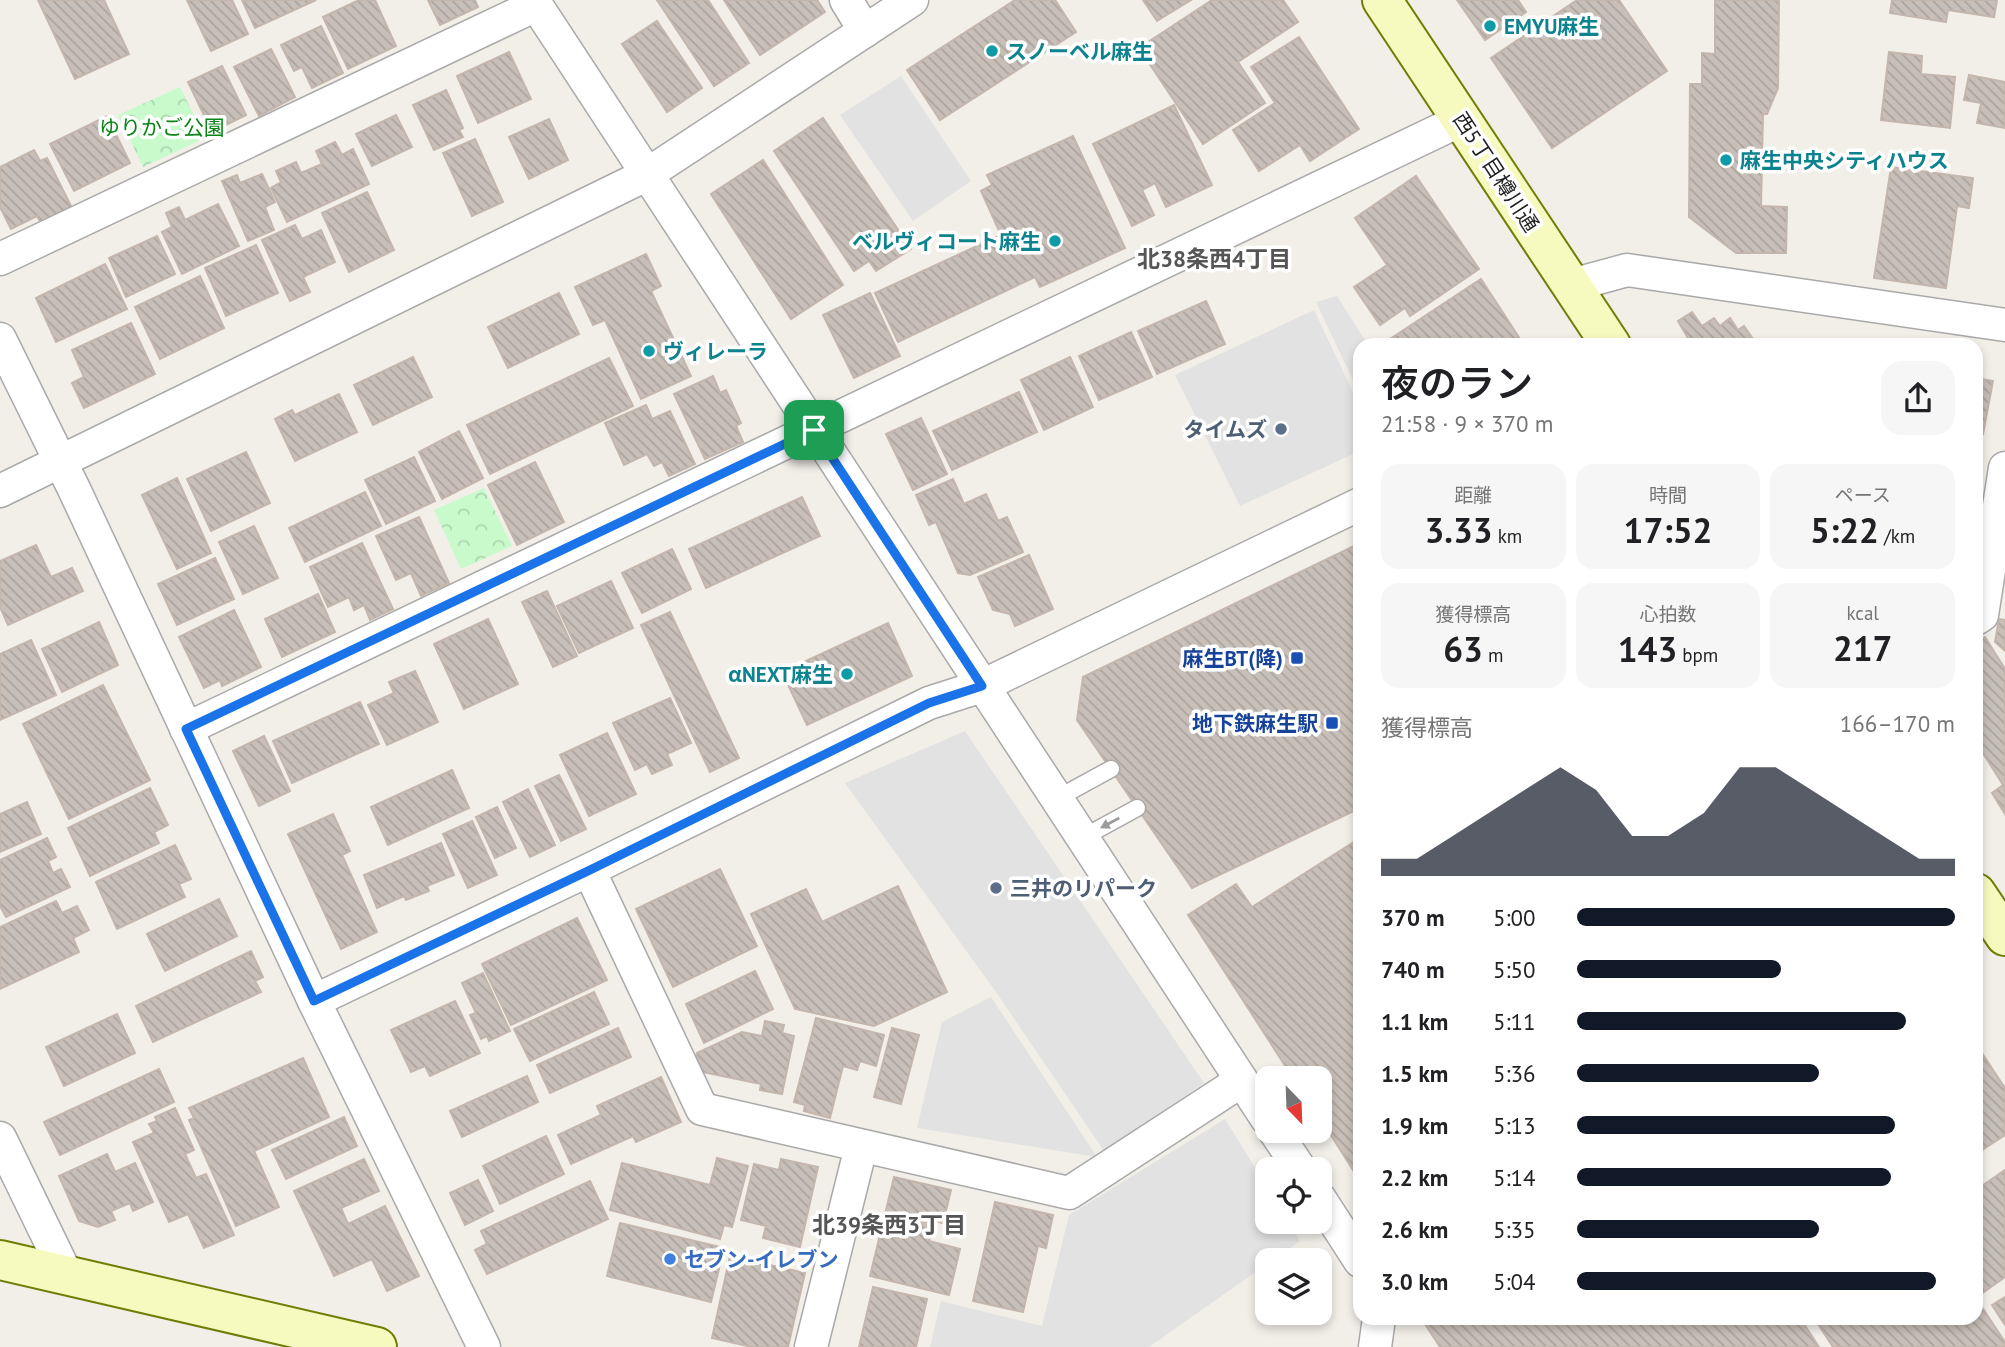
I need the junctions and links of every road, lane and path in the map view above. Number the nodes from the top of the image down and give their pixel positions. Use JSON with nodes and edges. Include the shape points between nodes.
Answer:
{"nodes":[{"id":1,"x":846,"y":0,"type":"edge"},
{"id":2,"x":912,"y":0,"type":"edge"},
{"id":3,"x":1382,"y":0,"type":"edge"},
{"id":4,"x":534,"y":2,"type":"edge"},
{"id":5,"x":864,"y":31,"type":"junction"},
{"id":6,"x":1461,"y":120,"type":"junction"},
{"id":7,"x":646,"y":175,"type":"junction"},
{"id":8,"x":0,"y":259,"type":"edge"},
{"id":9,"x":1572,"y":285,"type":"junction"},
{"id":10,"x":2005,"y":325,"type":"edge"},
{"id":11,"x":1606,"y":338,"type":"edge"},
{"id":12,"x":0,"y":339,"type":"edge"},
{"id":13,"x":814,"y":430,"type":"junction"},
{"id":14,"x":61,"y":461,"type":"junction"},
{"id":15,"x":2005,"y":468,"type":"edge"},
{"id":16,"x":0,"y":491,"type":"edge"},
{"id":17,"x":1353,"y":507,"type":"edge"},
{"id":18,"x":1983,"y":609,"type":"edge"},
{"id":19,"x":982,"y":686,"type":"junction"},
{"id":20,"x":186,"y":729,"type":"junction"},
{"id":21,"x":1111,"y":769,"type":"dead end"},
{"id":22,"x":1056,"y":799,"type":"junction"},
{"id":23,"x":1137,"y":808,"type":"dead end"},
{"id":24,"x":1082,"y":838,"type":"junction"},
{"id":25,"x":590,"y":870,"type":"junction"},
{"id":26,"x":1983,"y":907,"type":"edge"},
{"id":27,"x":2005,"y":936,"type":"edge"},
{"id":28,"x":314,"y":1001,"type":"junction"},
{"id":29,"x":1241,"y":1081,"type":"junction"},
{"id":30,"x":1255,"y":1101,"type":"edge"},
{"id":31,"x":0,"y":1138,"type":"edge"},
{"id":32,"x":861,"y":1147,"type":"junction"},
{"id":33,"x":1332,"y":1218,"type":"edge"},
{"id":34,"x":1353,"y":1250,"type":"edge"},
{"id":35,"x":0,"y":1260,"type":"edge"},
{"id":36,"x":68,"y":1276,"type":"junction"},
{"id":37,"x":1378,"y":1325,"type":"edge"},
{"id":38,"x":377,"y":1347,"type":"edge"},
{"id":39,"x":484,"y":1347,"type":"edge"},
{"id":40,"x":811,"y":1347,"type":"edge"},
{"id":41,"x":1375,"y":1347,"type":"edge"}],
"edges":[{"from":1,"to":5,"type":"street"},
{"from":2,"to":5,"type":"street"},
{"from":3,"to":6,"type":"street","name":"西5丁目樽川通"},
{"from":4,"to":7,"type":"street"},
{"from":4,"to":8,"type":"street"},
{"from":5,"to":7,"type":"street"},
{"from":6,"to":9,"type":"street","name":"西5丁目樽川通"},
{"from":6,"to":13,"type":"street"},
{"from":7,"to":13,"type":"street"},
{"from":7,"to":14,"type":"street"},
{"from":9,"to":10,"type":"street","via":[[1627,270]]},
{"from":9,"to":11,"type":"street","name":"西5丁目樽川通"},
{"from":12,"to":14,"type":"street"},
{"from":13,"to":19,"type":"street"},
{"from":13,"to":20,"type":"street"},
{"from":14,"to":16,"type":"street"},
{"from":14,"to":20,"type":"street"},
{"from":15,"to":18,"type":"street"},
{"from":17,"to":19,"type":"street"},
{"from":19,"to":22,"type":"street"},
{"from":19,"to":25,"type":"street","via":[[929,703]]},
{"from":20,"to":28,"type":"street"},
{"from":21,"to":22,"type":"lane"},
{"from":22,"to":24,"type":"street"},
{"from":23,"to":24,"type":"lane","one_way":true},
{"from":24,"to":29,"type":"street"},
{"from":25,"to":28,"type":"street"},
{"from":25,"to":32,"type":"street","via":[[702,1109]]},
{"from":26,"to":27,"type":"street"},
{"from":28,"to":39,"type":"street"},
{"from":29,"to":30,"type":"street"},
{"from":29,"to":32,"type":"street","via":[[1069,1193]]},
{"from":31,"to":36,"type":"street"},
{"from":32,"to":40,"type":"street"},
{"from":33,"to":34,"type":"street"},
{"from":35,"to":36,"type":"street"},
{"from":36,"to":38,"type":"street"},
{"from":37,"to":41,"type":"street"}]}
